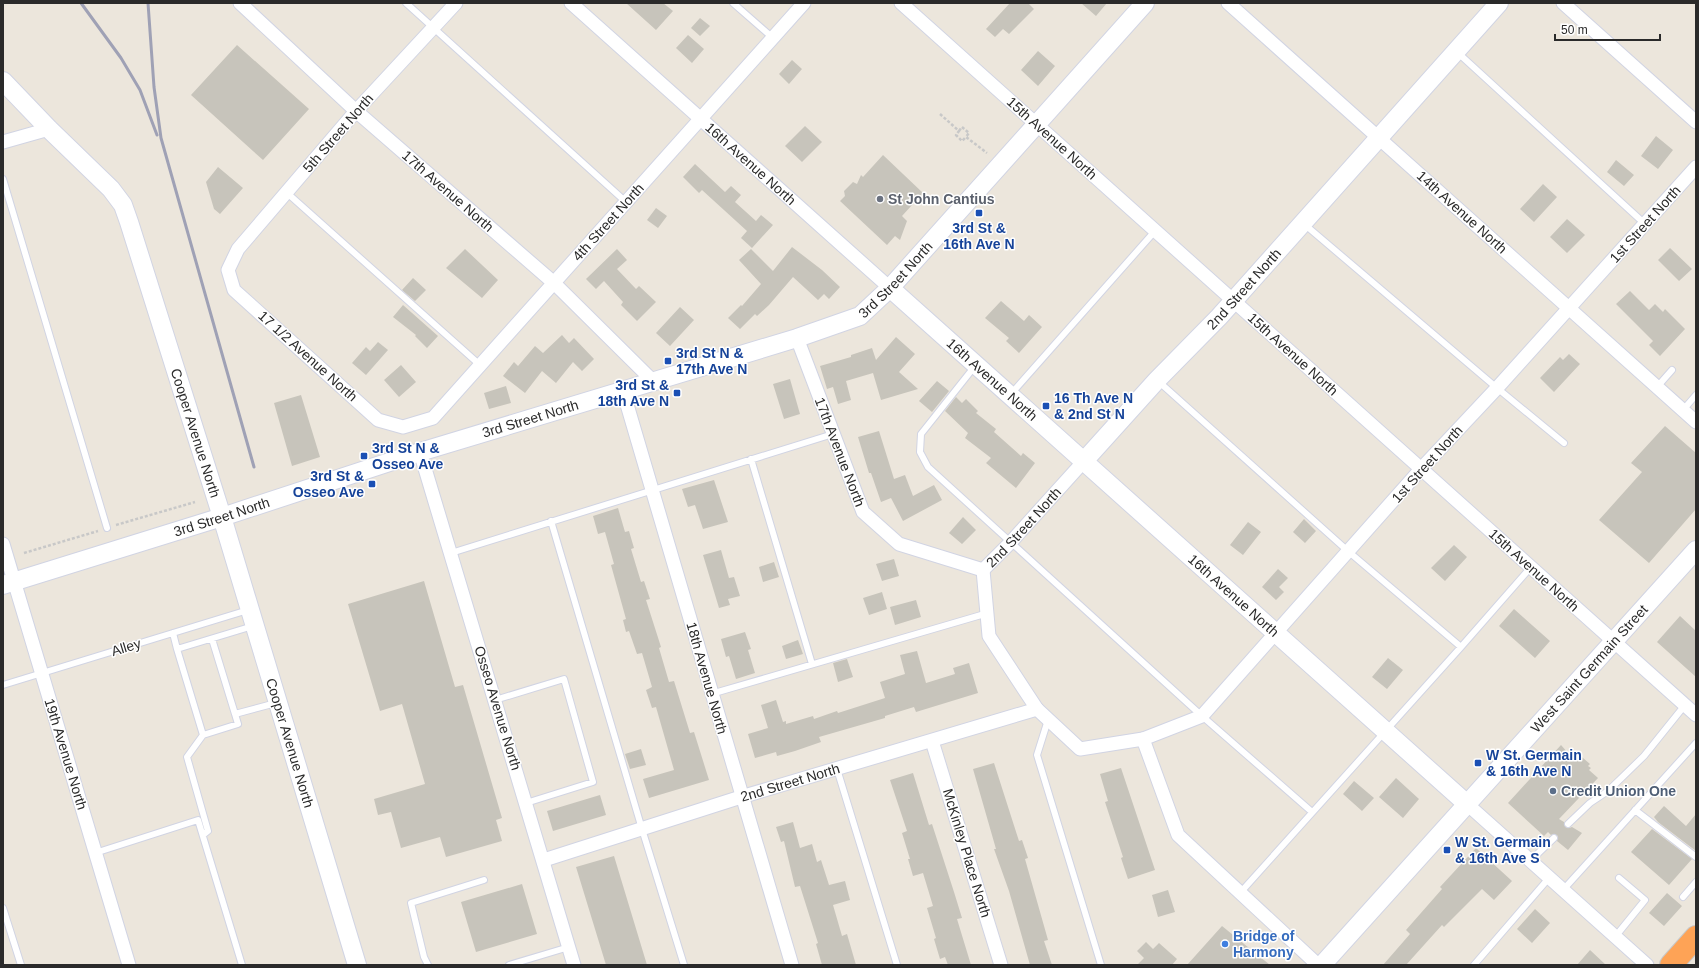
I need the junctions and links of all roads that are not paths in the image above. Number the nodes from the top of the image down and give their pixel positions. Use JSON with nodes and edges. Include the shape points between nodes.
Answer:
{"nodes":[{"id":1,"x":240,"y":3,"type":"edge"},
{"id":2,"x":406,"y":3,"type":"edge"},
{"id":3,"x":456,"y":3,"type":"edge"},
{"id":4,"x":571,"y":3,"type":"edge"},
{"id":5,"x":733,"y":3,"type":"edge"},
{"id":6,"x":804,"y":3,"type":"edge"},
{"id":7,"x":901,"y":3,"type":"edge"},
{"id":8,"x":1145,"y":3,"type":"edge"},
{"id":9,"x":1228,"y":3,"type":"edge"},
{"id":10,"x":1499,"y":3,"type":"edge"},
{"id":11,"x":1563,"y":3,"type":"edge"},
{"id":12,"x":433,"y":27,"type":"junction"},
{"id":13,"x":773,"y":38,"type":"junction"},
{"id":14,"x":1456,"y":51,"type":"junction"},
{"id":15,"x":3,"y":81,"type":"edge"},
{"id":16,"x":356,"y":111,"type":"junction"},
{"id":17,"x":701,"y":119,"type":"junction"},
{"id":18,"x":1696,"y":122,"type":"edge"},
{"id":19,"x":1037,"y":124,"type":"junction"},
{"id":20,"x":49,"y":129,"type":"junction"},
{"id":21,"x":1379,"y":138,"type":"junction"},
{"id":22,"x":3,"y":142,"type":"edge"},
{"id":23,"x":1696,"y":167,"type":"edge"},
{"id":24,"x":3,"y":179,"type":"edge"},
{"id":25,"x":286,"y":192,"type":"junction"},
{"id":26,"x":626,"y":202,"type":"junction"},
{"id":27,"x":1303,"y":223,"type":"junction"},
{"id":28,"x":1645,"y":224,"type":"junction"},
{"id":29,"x":1156,"y":231,"type":"junction"},
{"id":30,"x":228,"y":270,"type":"joint"},
{"id":31,"x":554,"y":283,"type":"junction"},
{"id":32,"x":890,"y":288,"type":"junction"},
{"id":33,"x":1234,"y":301,"type":"junction"},
{"id":34,"x":1569,"y":308,"type":"junction"},
{"id":35,"x":797,"y":338,"type":"junction"},
{"id":36,"x":480,"y":365,"type":"junction"},
{"id":37,"x":976,"y":365,"type":"junction"},
{"id":38,"x":1672,"y":370,"type":"dead end"},
{"id":39,"x":1157,"y":380,"type":"junction"},
{"id":40,"x":654,"y":382,"type":"junction"},
{"id":41,"x":1656,"y":387,"type":"junction"},
{"id":42,"x":1497,"y":388,"type":"junction"},
{"id":43,"x":623,"y":390,"type":"junction"},
{"id":44,"x":1010,"y":395,"type":"junction"},
{"id":45,"x":1696,"y":395,"type":"edge"},
{"id":46,"x":1683,"y":410,"type":"junction"},
{"id":47,"x":1696,"y":422,"type":"edge"},
{"id":48,"x":402,"y":427,"type":"joint"},
{"id":49,"x":833,"y":434,"type":"junction"},
{"id":50,"x":1564,"y":443,"type":"dead end"},
{"id":51,"x":420,"y":452,"type":"junction"},
{"id":52,"x":751,"y":459,"type":"junction"},
{"id":53,"x":1084,"y":461,"type":"junction"},
{"id":54,"x":1421,"y":469,"type":"junction"},
{"id":55,"x":652,"y":490,"type":"junction"},
{"id":56,"x":222,"y":517,"type":"junction"},
{"id":57,"x":551,"y":521,"type":"junction"},
{"id":58,"x":107,"y":528,"type":"dead end"},
{"id":59,"x":1010,"y":543,"type":"junction"},
{"id":60,"x":3,"y":544,"type":"edge"},
{"id":61,"x":1696,"y":550,"type":"edge"},
{"id":62,"x":1349,"y":552,"type":"junction"},
{"id":63,"x":451,"y":553,"type":"junction"},
{"id":64,"x":1531,"y":567,"type":"junction"},
{"id":65,"x":983,"y":570,"type":"junction"},
{"id":66,"x":9,"y":583,"type":"edge"},
{"id":67,"x":988,"y":613,"type":"junction"},
{"id":68,"x":252,"y":618,"type":"junction"},
{"id":69,"x":1275,"y":632,"type":"junction"},
{"id":70,"x":173,"y":633,"type":"junction"},
{"id":71,"x":212,"y":639,"type":"junction"},
{"id":72,"x":1614,"y":641,"type":"junction"},
{"id":73,"x":1461,"y":647,"type":"junction"},
{"id":74,"x":178,"y":649,"type":"junction"},
{"id":75,"x":812,"y":664,"type":"junction"},
{"id":76,"x":42,"y":673,"type":"junction"},
{"id":77,"x":3,"y":685,"type":"edge"},
{"id":78,"x":711,"y":694,"type":"junction"},
{"id":79,"x":495,"y":700,"type":"junction"},
{"id":80,"x":278,"y":703,"type":"junction"},
{"id":81,"x":1685,"y":705,"type":"junction"},
{"id":82,"x":1037,"y":709,"type":"junction"},
{"id":83,"x":235,"y":714,"type":"junction"},
{"id":84,"x":1696,"y":715,"type":"edge"},
{"id":85,"x":1202,"y":716,"type":"junction"},
{"id":86,"x":1048,"y":720,"type":"junction"},
{"id":87,"x":1385,"y":731,"type":"junction"},
{"id":88,"x":202,"y":735,"type":"junction"},
{"id":89,"x":1143,"y":739,"type":"junction"},
{"id":90,"x":932,"y":741,"type":"junction"},
{"id":91,"x":1696,"y":742,"type":"edge"},
{"id":92,"x":837,"y":769,"type":"junction"},
{"id":93,"x":741,"y":797,"type":"junction"},
{"id":94,"x":526,"y":803,"type":"junction"},
{"id":95,"x":1467,"y":804,"type":"junction"},
{"id":96,"x":1635,"y":810,"type":"junction"},
{"id":97,"x":1312,"y":812,"type":"junction"},
{"id":98,"x":1568,"y":824,"type":"dead end"},
{"id":99,"x":642,"y":829,"type":"junction"},
{"id":100,"x":203,"y":836,"type":"junction"},
{"id":101,"x":1554,"y":838,"type":"dead end"},
{"id":102,"x":95,"y":853,"type":"junction"},
{"id":103,"x":1696,"y":857,"type":"edge"},
{"id":104,"x":544,"y":860,"type":"junction"},
{"id":105,"x":1530,"y":861,"type":"junction"},
{"id":106,"x":1549,"y":878,"type":"junction"},
{"id":107,"x":1619,"y":878,"type":"dead end"},
{"id":108,"x":484,"y":880,"type":"dead end"},
{"id":109,"x":1696,"y":882,"type":"edge"},
{"id":110,"x":1563,"y":890,"type":"junction"},
{"id":111,"x":1240,"y":893,"type":"junction"},
{"id":112,"x":1682,"y":897,"type":"dead end"},
{"id":113,"x":3,"y":908,"type":"edge"},
{"id":114,"x":1615,"y":937,"type":"junction"},
{"id":115,"x":1696,"y":937,"type":"edge"},
{"id":116,"x":569,"y":948,"type":"junction"},
{"id":117,"x":1476,"y":962,"type":"edge"},
{"id":118,"x":21,"y":965,"type":"edge"},
{"id":119,"x":129,"y":965,"type":"edge"},
{"id":120,"x":242,"y":965,"type":"edge"},
{"id":121,"x":357,"y":965,"type":"edge"},
{"id":122,"x":428,"y":965,"type":"edge"},
{"id":123,"x":509,"y":965,"type":"edge"},
{"id":124,"x":574,"y":965,"type":"edge"},
{"id":125,"x":684,"y":965,"type":"edge"},
{"id":126,"x":792,"y":965,"type":"edge"},
{"id":127,"x":897,"y":965,"type":"edge"},
{"id":128,"x":1001,"y":965,"type":"edge"},
{"id":129,"x":1101,"y":965,"type":"edge"},
{"id":130,"x":1318,"y":965,"type":"edge"},
{"id":131,"x":1322,"y":965,"type":"edge"},
{"id":132,"x":1484,"y":965,"type":"edge"},
{"id":133,"x":1647,"y":965,"type":"edge"},
{"id":134,"x":1671,"y":965,"type":"edge"}],
"edges":[{"from":1,"to":16,"type":"street","name":"17th Avenue North"},
{"from":2,"to":12,"type":"lane"},
{"from":3,"to":12,"type":"street","name":"5th Street North"},
{"from":4,"to":17,"type":"street","name":"16th Avenue North"},
{"from":5,"to":13,"type":"lane"},
{"from":6,"to":13,"type":"street","name":"4th Street North"},
{"from":7,"to":19,"type":"street","name":"15th Avenue North"},
{"from":8,"to":19,"type":"street","name":"3rd Street North"},
{"from":9,"to":21,"type":"street","name":"14th Avenue North"},
{"from":10,"to":14,"type":"street","name":"2nd Street North"},
{"from":11,"to":18,"type":"street"},
{"from":12,"to":16,"type":"street","name":"5th Street North"},
{"from":12,"to":26,"type":"lane"},
{"from":13,"to":17,"type":"street","name":"4th Street North"},
{"from":14,"to":21,"type":"street","name":"2nd Street North"},
{"from":14,"to":28,"type":"lane"},
{"from":15,"to":20,"type":"street","name":"Cooper Avenue North"},
{"from":16,"to":25,"type":"street","name":"5th Street North"},
{"from":16,"to":31,"type":"street","name":"17th Avenue North"},
{"from":17,"to":26,"type":"street","name":"4th Street North"},
{"from":17,"to":32,"type":"street","name":"16th Avenue North"},
{"from":19,"to":29,"type":"street","name":"15th Avenue North"},
{"from":19,"to":32,"type":"street","name":"3rd Street North"},
{"from":20,"to":22,"type":"street"},
{"from":20,"to":56,"type":"street","name":"Cooper Avenue North","via":[[111,189],[123,205]]},
{"from":21,"to":27,"type":"street","name":"2nd Street North"},
{"from":21,"to":34,"type":"street","name":"14th Avenue North"},
{"from":23,"to":28,"type":"street","name":"1st Street North"},
{"from":24,"to":58,"type":"lane"},
{"from":25,"to":30,"type":"street","name":"5th Street North","via":[[238,249]]},
{"from":25,"to":36,"type":"lane"},
{"from":26,"to":31,"type":"street","name":"4th Street North"},
{"from":27,"to":33,"type":"street","name":"2nd Street North"},
{"from":27,"to":42,"type":"lane"},
{"from":28,"to":34,"type":"street","name":"1st Street North"},
{"from":29,"to":33,"type":"street","name":"15th Avenue North"},
{"from":29,"to":44,"type":"lane"},
{"from":30,"to":48,"type":"street","name":"17 1/2 Avenue North","via":[[234,290],[349,394],[378,420]]},
{"from":31,"to":36,"type":"street","name":"4th Street North"},
{"from":31,"to":40,"type":"street","name":"17th Avenue North"},
{"from":32,"to":35,"type":"street","name":"3rd Street North","via":[[860,316]]},
{"from":32,"to":37,"type":"street","name":"16th Avenue North"},
{"from":33,"to":39,"type":"street","name":"2nd Street North"},
{"from":33,"to":54,"type":"street","name":"15th Avenue North"},
{"from":34,"to":41,"type":"street","name":"14th Avenue North"},
{"from":34,"to":42,"type":"street","name":"1st Street North"},
{"from":35,"to":40,"type":"street","name":"3rd Street North"},
{"from":35,"to":49,"type":"street","name":"17th Avenue North"},
{"from":36,"to":48,"type":"street","name":"4th Street North","via":[[433,418]]},
{"from":37,"to":44,"type":"street","name":"16th Avenue North"},
{"from":37,"to":59,"type":"lane","via":[[921,434],[920,452],[928,467]]},
{"from":38,"to":41,"type":"lane"},
{"from":39,"to":53,"type":"street","name":"2nd Street North"},
{"from":39,"to":62,"type":"lane"},
{"from":40,"to":43,"type":"street","name":"3rd Street North"},
{"from":41,"to":46,"type":"street","name":"14th Avenue North"},
{"from":42,"to":50,"type":"lane"},
{"from":42,"to":54,"type":"street","name":"1st Street North"},
{"from":43,"to":51,"type":"street","name":"3rd Street North"},
{"from":43,"to":55,"type":"street","name":"18th Avenue North"},
{"from":44,"to":53,"type":"street","name":"16th Avenue North"},
{"from":45,"to":46,"type":"lane"},
{"from":46,"to":47,"type":"street","name":"14th Avenue North"},
{"from":49,"to":52,"type":"lane"},
{"from":49,"to":65,"type":"street","name":"17th Avenue North","via":[[863,512],[899,544]]},
{"from":51,"to":56,"type":"street","name":"3rd Street North"},
{"from":51,"to":63,"type":"street","name":"Osseo Avenue North"},
{"from":52,"to":55,"type":"lane"},
{"from":52,"to":75,"type":"lane"},
{"from":53,"to":59,"type":"street","name":"2nd Street North"},
{"from":53,"to":69,"type":"street","name":"16th Avenue North"},
{"from":54,"to":62,"type":"street","name":"1st Street North"},
{"from":54,"to":64,"type":"street","name":"15th Avenue North"},
{"from":55,"to":57,"type":"lane"},
{"from":55,"to":78,"type":"street","name":"18th Avenue North"},
{"from":56,"to":66,"type":"street","name":"3rd Street North"},
{"from":56,"to":68,"type":"street","name":"Cooper Avenue North"},
{"from":57,"to":63,"type":"lane"},
{"from":57,"to":99,"type":"lane"},
{"from":59,"to":65,"type":"street","name":"2nd Street North"},
{"from":59,"to":85,"type":"lane"},
{"from":60,"to":66,"type":"street","name":"19th Avenue North"},
{"from":61,"to":72,"type":"street","name":"West Saint Germain Street"},
{"from":62,"to":69,"type":"street","name":"1st Street North"},
{"from":62,"to":73,"type":"lane"},
{"from":63,"to":79,"type":"street","name":"Osseo Avenue North"},
{"from":64,"to":72,"type":"street","name":"15th Avenue North"},
{"from":64,"to":73,"type":"lane"},
{"from":65,"to":67,"type":"street"},
{"from":66,"to":76,"type":"street","name":"19th Avenue North"},
{"from":67,"to":75,"type":"lane"},
{"from":67,"to":82,"type":"street","via":[[989,636]]},
{"from":68,"to":70,"type":"lane","name":"Alley"},
{"from":68,"to":71,"type":"lane"},
{"from":68,"to":80,"type":"street","name":"Cooper Avenue North"},
{"from":69,"to":85,"type":"street","name":"1st Street North"},
{"from":69,"to":87,"type":"street","name":"16th Avenue North"},
{"from":70,"to":74,"type":"lane"},
{"from":70,"to":76,"type":"lane","name":"Alley"},
{"from":71,"to":74,"type":"lane"},
{"from":71,"to":83,"type":"lane"},
{"from":72,"to":81,"type":"street","name":"15th Avenue North"},
{"from":72,"to":95,"type":"street","name":"West Saint Germain Street"},
{"from":73,"to":87,"type":"lane"},
{"from":74,"to":88,"type":"lane"},
{"from":75,"to":78,"type":"lane"},
{"from":76,"to":77,"type":"lane","name":"Alley"},
{"from":76,"to":102,"type":"street","name":"19th Avenue North"},
{"from":78,"to":93,"type":"street","name":"18th Avenue North"},
{"from":79,"to":94,"type":"street","name":"Osseo Avenue North"},
{"from":79,"to":94,"type":"lane","via":[[564,679],[593,782]]},
{"from":80,"to":83,"type":"lane"},
{"from":80,"to":121,"type":"street","name":"Cooper Avenue North"},
{"from":81,"to":84,"type":"street","name":"15th Avenue North"},
{"from":81,"to":98,"type":"lane","via":[[1644,756],[1608,792],[1590,803]]},
{"from":82,"to":86,"type":"street"},
{"from":82,"to":90,"type":"street","name":"2nd Street North"},
{"from":83,"to":88,"type":"lane","via":[[238,724]]},
{"from":85,"to":89,"type":"street","name":"1st Street North"},
{"from":85,"to":97,"type":"lane"},
{"from":86,"to":89,"type":"street","via":[[1080,749]]},
{"from":86,"to":129,"type":"lane","via":[[1037,754]]},
{"from":87,"to":95,"type":"street","name":"16th Avenue North"},
{"from":87,"to":97,"type":"lane"},
{"from":88,"to":100,"type":"lane","via":[[187,757],[208,831]]},
{"from":89,"to":111,"type":"street","via":[[1178,835]]},
{"from":90,"to":92,"type":"street","name":"2nd Street North"},
{"from":90,"to":128,"type":"street","name":"McKinley Place North"},
{"from":91,"to":96,"type":"lane"},
{"from":92,"to":93,"type":"street","name":"2nd Street North"},
{"from":92,"to":127,"type":"lane"},
{"from":93,"to":99,"type":"street","name":"2nd Street North"},
{"from":93,"to":126,"type":"street","name":"18th Avenue North"},
{"from":94,"to":104,"type":"street","name":"Osseo Avenue North"},
{"from":95,"to":105,"type":"street"},
{"from":95,"to":131,"type":"street","name":"West Saint Germain Street"},
{"from":96,"to":103,"type":"lane"},
{"from":96,"to":110,"type":"lane"},
{"from":97,"to":111,"type":"lane"},
{"from":99,"to":104,"type":"street","name":"2nd Street North"},
{"from":99,"to":125,"type":"lane"},
{"from":100,"to":102,"type":"lane","via":[[198,820]]},
{"from":100,"to":120,"type":"lane"},
{"from":101,"to":105,"type":"lane"},
{"from":102,"to":119,"type":"street","name":"19th Avenue North"},
{"from":104,"to":116,"type":"street","name":"Osseo Avenue North"},
{"from":105,"to":106,"type":"street"},
{"from":106,"to":110,"type":"street"},
{"from":106,"to":117,"type":"lane"},
{"from":107,"to":114,"type":"lane","via":[[1645,900]]},
{"from":108,"to":122,"type":"lane","via":[[411,903]]},
{"from":109,"to":112,"type":"lane"},
{"from":110,"to":114,"type":"street"},
{"from":111,"to":130,"type":"street"},
{"from":113,"to":118,"type":"lane"},
{"from":114,"to":133,"type":"street"},
{"from":115,"to":134,"type":"highway"},
{"from":116,"to":123,"type":"lane"},
{"from":116,"to":124,"type":"street","name":"Osseo Avenue North"},
{"from":117,"to":132,"type":"lane"}]}
